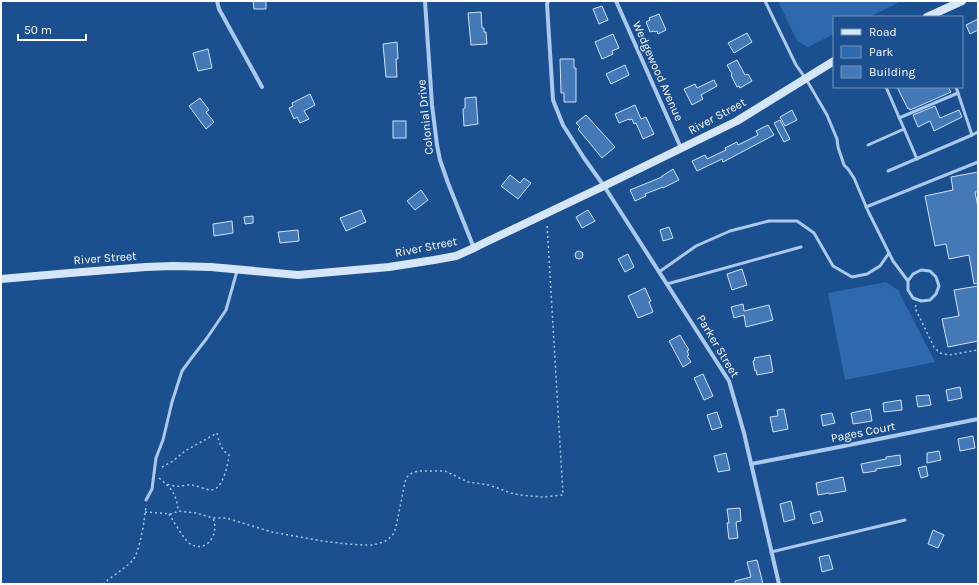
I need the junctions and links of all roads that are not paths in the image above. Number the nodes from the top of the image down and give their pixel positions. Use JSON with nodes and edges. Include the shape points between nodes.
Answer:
{"nodes":[{"id":1,"x":216,"y":1,"type":"edge"},
{"id":2,"x":425,"y":1,"type":"edge"},
{"id":3,"x":548,"y":1,"type":"edge"},
{"id":4,"x":616,"y":1,"type":"edge"},
{"id":5,"x":765,"y":1,"type":"edge"},
{"id":6,"x":962,"y":1,"type":"edge"},
{"id":7,"x":930,"y":16,"type":"edge"},
{"id":8,"x":833,"y":62,"type":"edge"},
{"id":9,"x":806,"y":79,"type":"junction"},
{"id":10,"x":262,"y":87,"type":"dead end"},
{"id":11,"x":886,"y":88,"type":"edge"},
{"id":12,"x":956,"y":88,"type":"edge"},
{"id":13,"x":958,"y":93,"type":"junction"},
{"id":14,"x":899,"y":118,"type":"junction"},
{"id":15,"x":904,"y":129,"type":"junction"},
{"id":16,"x":978,"y":132,"type":"edge"},
{"id":17,"x":972,"y":135,"type":"junction"},
{"id":18,"x":868,"y":145,"type":"dead end"},
{"id":19,"x":681,"y":148,"type":"junction"},
{"id":20,"x":917,"y":159,"type":"junction"},
{"id":21,"x":978,"y":162,"type":"edge"},
{"id":22,"x":888,"y":171,"type":"dead end"},
{"id":23,"x":604,"y":186,"type":"junction"},
{"id":24,"x":866,"y":207,"type":"junction"},
{"id":25,"x":801,"y":247,"type":"dead end"},
{"id":26,"x":474,"y":248,"type":"junction"},
{"id":27,"x":889,"y":253,"type":"junction"},
{"id":28,"x":237,"y":269,"type":"junction"},
{"id":29,"x":659,"y":272,"type":"junction"},
{"id":30,"x":1,"y":279,"type":"edge"},
{"id":31,"x":908,"y":281,"type":"junction"},
{"id":32,"x":667,"y":284,"type":"junction"},
{"id":33,"x":978,"y":419,"type":"edge"},
{"id":34,"x":751,"y":464,"type":"junction"},
{"id":35,"x":146,"y":500,"type":"road end"},
{"id":36,"x":905,"y":520,"type":"dead end"},
{"id":37,"x":771,"y":552,"type":"junction"},
{"id":38,"x":779,"y":584,"type":"edge"}],
"edges":[{"from":1,"to":10,"type":"street"},
{"from":2,"to":26,"type":"street","name":"Colonial Drive","via":[[437,145],[448,183]]},
{"from":3,"to":23,"type":"street","name":"Parker Street","via":[[553,100],[563,125]]},
{"from":4,"to":19,"type":"street","name":"Wedgewood Avenue"},
{"from":5,"to":9,"type":"lane","via":[[796,66]]},
{"from":6,"to":7,"type":"main road"},
{"from":8,"to":9,"type":"main road","name":"River Street"},
{"from":9,"to":19,"type":"main road","name":"River Street","via":[[737,121]]},
{"from":9,"to":24,"type":"lane","via":[[827,116],[844,165],[854,178]]},
{"from":11,"to":14,"type":"lane"},
{"from":12,"to":13,"type":"lane"},
{"from":13,"to":14,"type":"lane"},
{"from":13,"to":17,"type":"lane"},
{"from":14,"to":15,"type":"lane"},
{"from":15,"to":18,"type":"lane"},
{"from":15,"to":20,"type":"lane"},
{"from":16,"to":17,"type":"lane"},
{"from":17,"to":20,"type":"lane"},
{"from":19,"to":23,"type":"main road","name":"River Street"},
{"from":20,"to":22,"type":"lane"},
{"from":21,"to":24,"type":"lane"},
{"from":23,"to":26,"type":"main road","name":"River Street"},
{"from":23,"to":29,"type":"street","name":"Parker Street"},
{"from":24,"to":27,"type":"lane"},
{"from":25,"to":32,"type":"lane"},
{"from":26,"to":28,"type":"main road","name":"River Street","via":[[456,256],[390,267],[298,275]]},
{"from":27,"to":29,"type":"lane","via":[[880,266],[868,274],[852,277],[833,266],[814,233],[797,221],[769,221],[730,231],[696,246]]},
{"from":27,"to":31,"type":"lane"},
{"from":28,"to":30,"type":"main road","name":"River Street","via":[[146,267]]},
{"from":28,"to":35,"type":"lane","via":[[226,310],[182,371],[156,458],[152,489]]},
{"from":29,"to":32,"type":"street","name":"Parker Street"},
{"from":31,"to":31,"type":"lane","via":[[913,274],[921,270],[930,271],[936,277],[939,286],[930,300],[921,301],[913,298],[908,290]]},
{"from":32,"to":34,"type":"street","name":"Parker Street","via":[[729,381]]},
{"from":33,"to":34,"type":"street","name":"Pages Court"},
{"from":34,"to":37,"type":"street","name":"Parker Street"},
{"from":36,"to":37,"type":"lane"},
{"from":37,"to":38,"type":"street","name":"Parker Street"}]}
